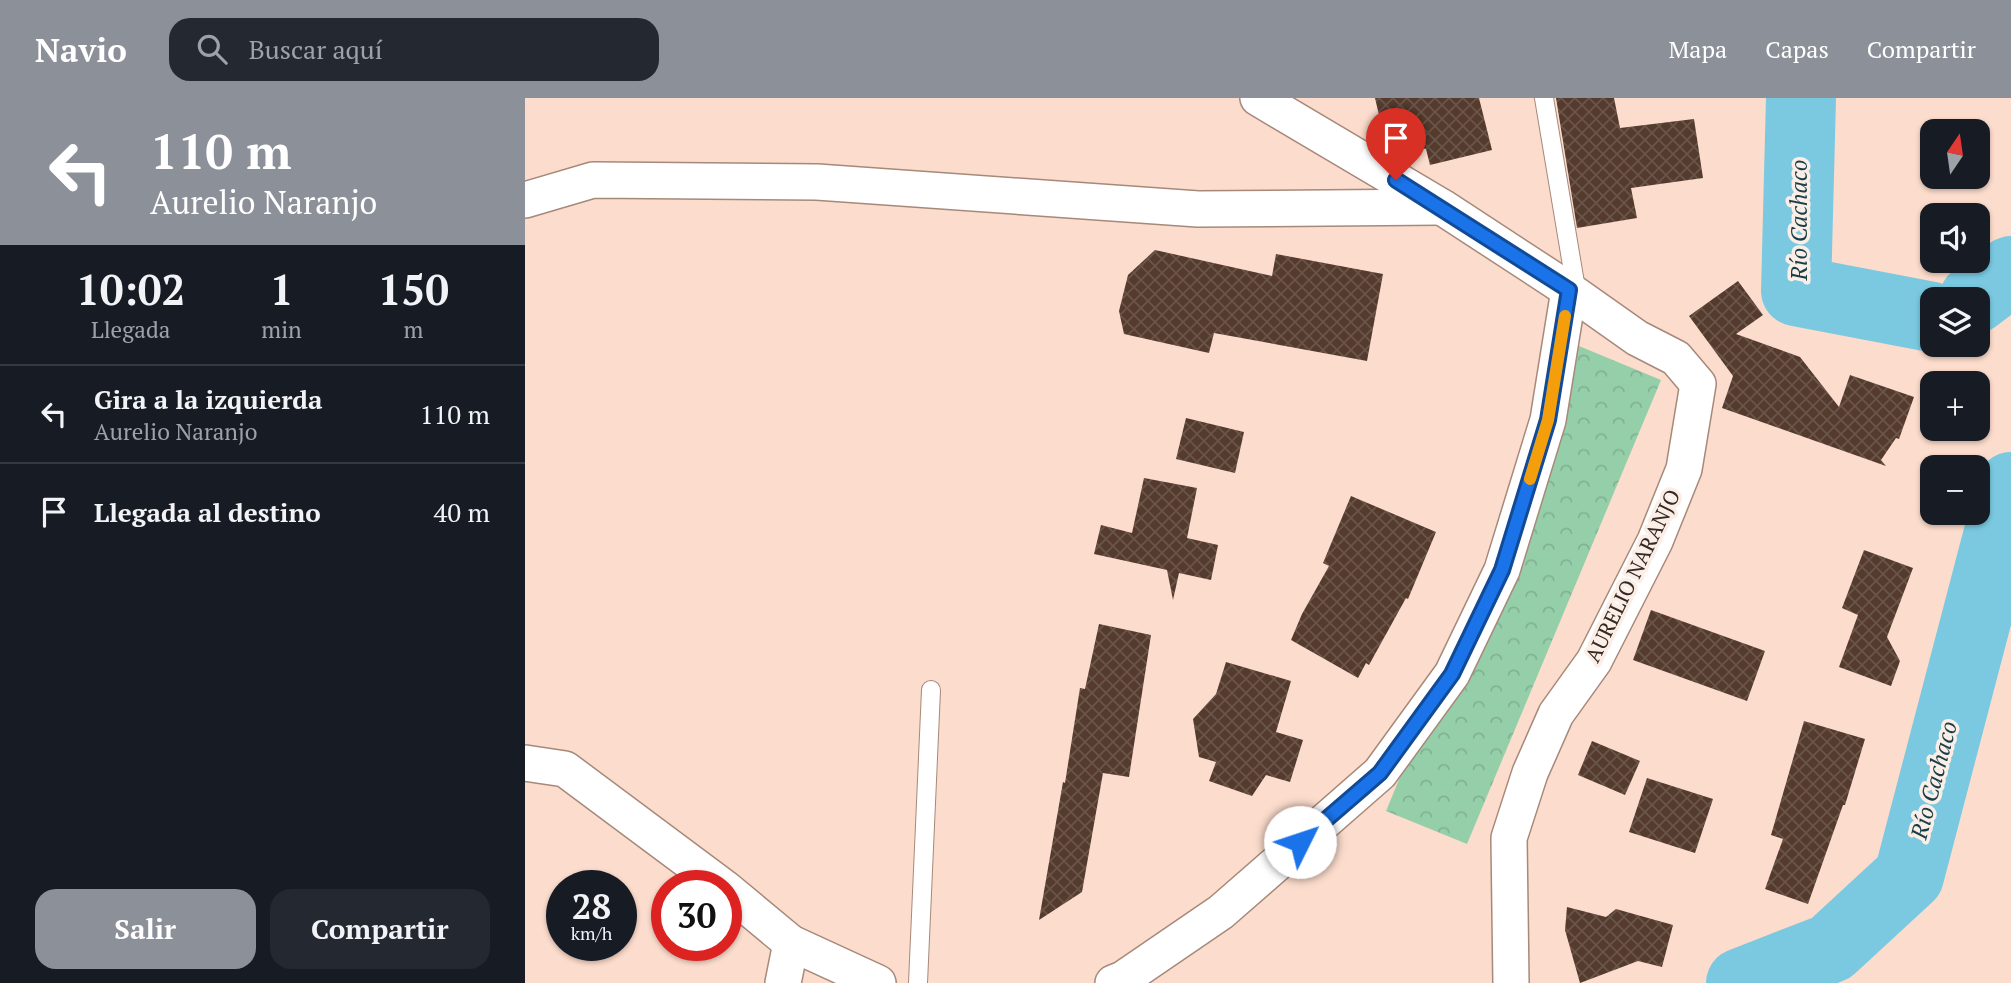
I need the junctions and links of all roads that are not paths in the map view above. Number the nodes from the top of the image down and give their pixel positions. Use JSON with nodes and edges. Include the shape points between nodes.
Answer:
{"nodes":[{"id":1,"x":1258,"y":98,"type":"edge"},
{"id":2,"x":1544,"y":98,"type":"edge"},
{"id":3,"x":525,"y":200,"type":"edge"},
{"id":4,"x":1443,"y":207,"type":"junction"},
{"id":5,"x":1573,"y":293,"type":"junction"},
{"id":6,"x":931,"y":690,"type":"dead end"},
{"id":7,"x":525,"y":763,"type":"edge"},
{"id":8,"x":701,"y":870,"type":"edge"},
{"id":9,"x":742,"y":902,"type":"edge"},
{"id":10,"x":791,"y":943,"type":"junction"},
{"id":11,"x":783,"y":983,"type":"edge"},
{"id":12,"x":878,"y":983,"type":"edge"},
{"id":13,"x":918,"y":983,"type":"edge"},
{"id":14,"x":1113,"y":983,"type":"edge"},
{"id":15,"x":1511,"y":983,"type":"edge"}],
"edges":[{"from":1,"to":4,"type":"street","name":"AURELIO NARANJO"},
{"from":2,"to":5,"type":"lane"},
{"from":3,"to":4,"type":"street","via":[[593,180],[817,183],[1198,209]]},
{"from":4,"to":5,"type":"street","name":"AURELIO NARANJO"},
{"from":5,"to":14,"type":"street","via":[[1548,420],[1502,570],[1452,674],[1380,773],[1221,912]]},
{"from":5,"to":15,"type":"street","name":"AURELIO NARANJO","via":[[1637,338],[1676,358],[1698,384],[1684,469],[1655,541],[1594,661],[1556,714],[1509,838]]},
{"from":6,"to":13,"type":"lane"},
{"from":7,"to":8,"type":"street","via":[[565,769]]},
{"from":9,"to":10,"type":"street"},
{"from":10,"to":11,"type":"street"},
{"from":10,"to":12,"type":"street"}]}
